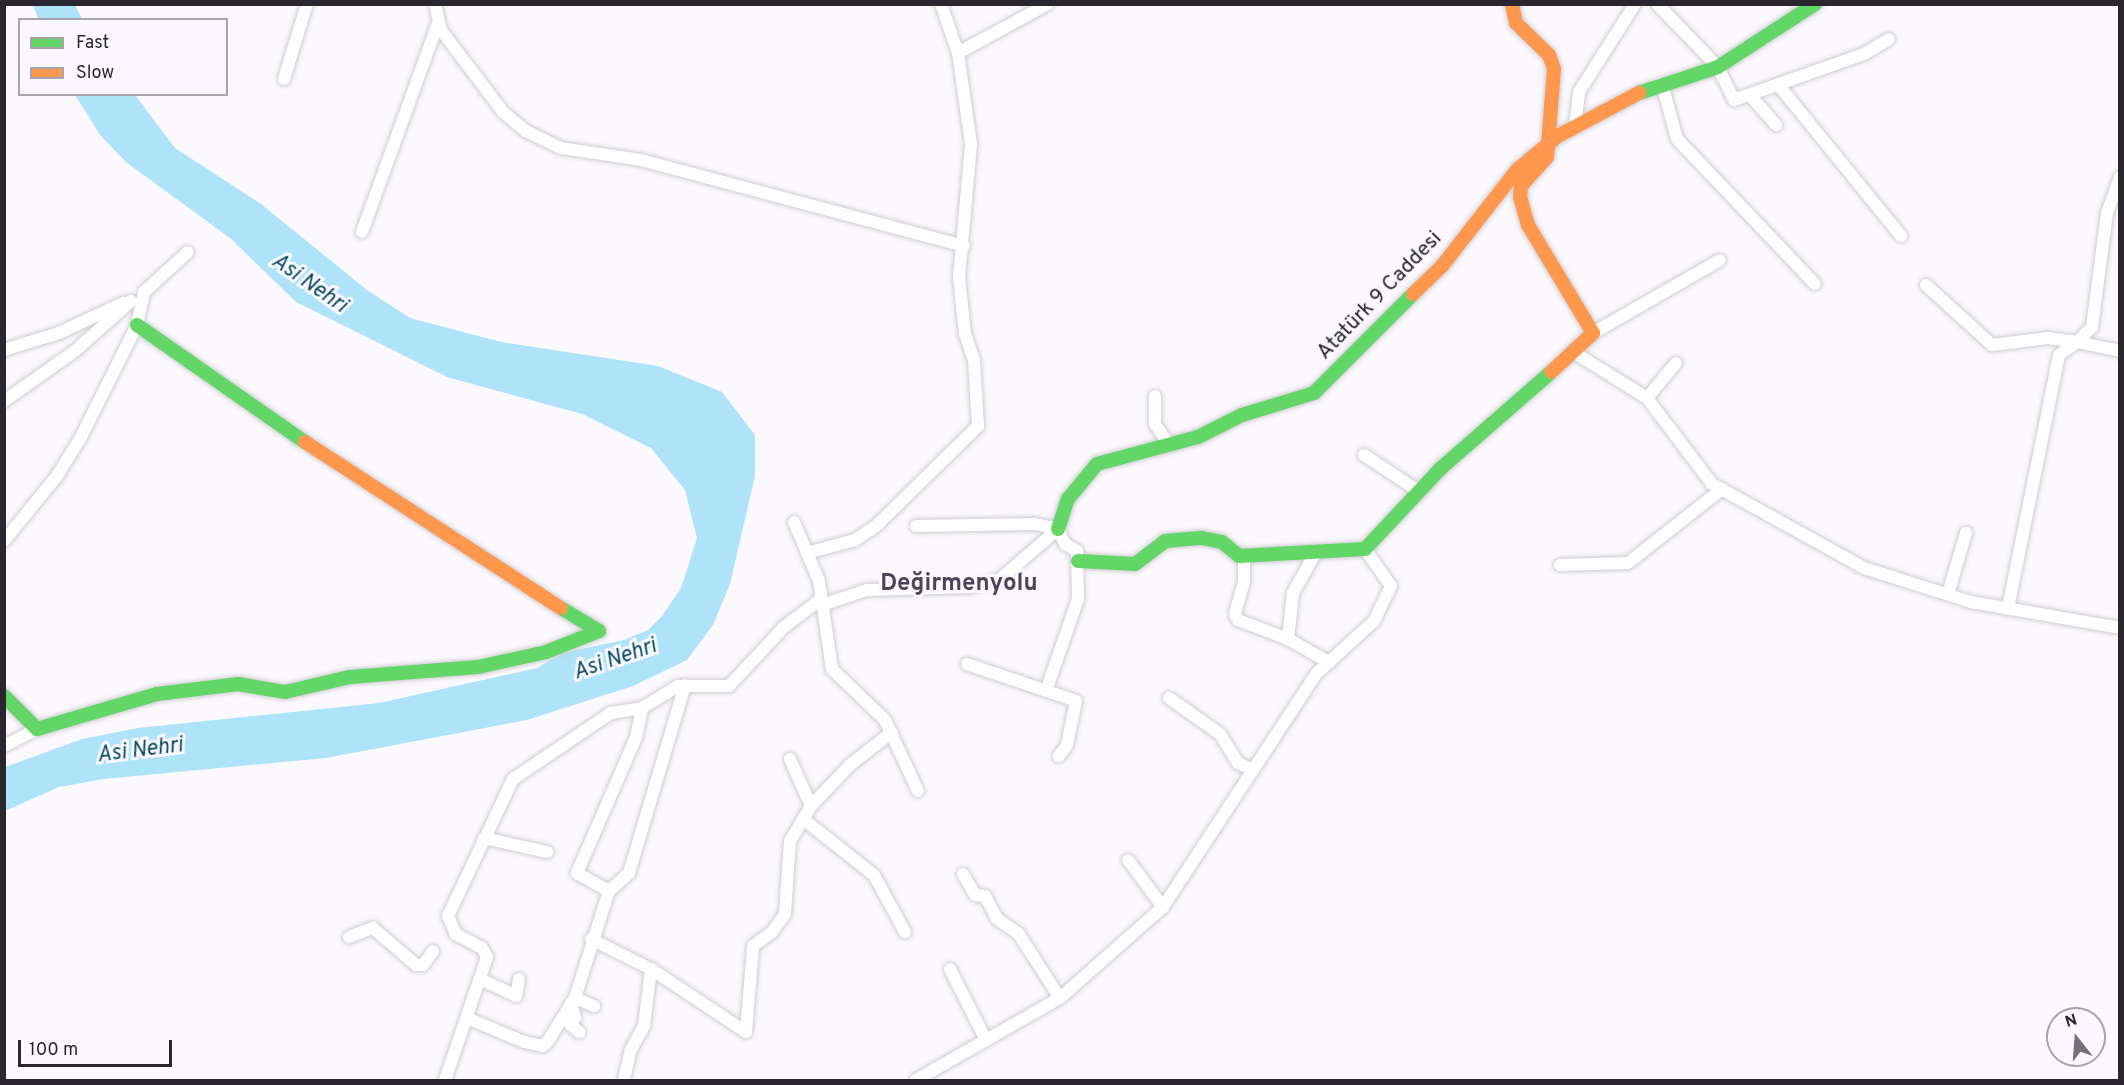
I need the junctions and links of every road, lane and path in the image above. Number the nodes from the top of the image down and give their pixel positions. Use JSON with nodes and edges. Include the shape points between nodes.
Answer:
{"nodes":[{"id":1,"x":307,"y":4,"type":"edge"},
{"id":2,"x":435,"y":4,"type":"edge"},
{"id":3,"x":941,"y":4,"type":"edge"},
{"id":4,"x":1048,"y":4,"type":"edge"},
{"id":5,"x":1512,"y":4,"type":"edge"},
{"id":6,"x":1635,"y":4,"type":"edge"},
{"id":7,"x":1657,"y":4,"type":"edge"},
{"id":8,"x":1815,"y":4,"type":"edge"},
{"id":9,"x":438,"y":23,"type":"junction"},
{"id":10,"x":1889,"y":39,"type":"dead end"},
{"id":11,"x":958,"y":53,"type":"junction"},
{"id":12,"x":1718,"y":67,"type":"junction"},
{"id":13,"x":284,"y":79,"type":"dead end"},
{"id":14,"x":1662,"y":84,"type":"junction"},
{"id":15,"x":1780,"y":87,"type":"junction"},
{"id":16,"x":1750,"y":95,"type":"junction"},
{"id":17,"x":1776,"y":125,"type":"dead end"},
{"id":18,"x":1575,"y":126,"type":"junction"},
{"id":19,"x":1549,"y":142,"type":"junction"},
{"id":20,"x":2120,"y":177,"type":"edge"},
{"id":21,"x":362,"y":232,"type":"dead end"},
{"id":22,"x":1901,"y":237,"type":"dead end"},
{"id":23,"x":964,"y":246,"type":"junction"},
{"id":24,"x":188,"y":252,"type":"dead end"},
{"id":25,"x":1720,"y":260,"type":"dead end"},
{"id":26,"x":1815,"y":284,"type":"dead end"},
{"id":27,"x":1926,"y":285,"type":"dead end"},
{"id":28,"x":135,"y":304,"type":"junction"},
{"id":29,"x":137,"y":325,"type":"junction"},
{"id":30,"x":1593,"y":333,"type":"junction"},
{"id":31,"x":2077,"y":342,"type":"junction"},
{"id":32,"x":4,"y":350,"type":"edge"},
{"id":33,"x":2120,"y":351,"type":"edge"},
{"id":34,"x":1575,"y":353,"type":"junction"},
{"id":35,"x":1676,"y":363,"type":"dead end"},
{"id":36,"x":1155,"y":396,"type":"dead end"},
{"id":37,"x":1647,"y":398,"type":"junction"},
{"id":38,"x":4,"y":401,"type":"edge"},
{"id":39,"x":1169,"y":445,"type":"junction"},
{"id":40,"x":1364,"y":455,"type":"dead end"},
{"id":41,"x":1722,"y":489,"type":"junction"},
{"id":42,"x":1420,"y":492,"type":"junction"},
{"id":43,"x":794,"y":522,"type":"dead end"},
{"id":44,"x":916,"y":526,"type":"dead end"},
{"id":45,"x":1058,"y":529,"type":"junction"},
{"id":46,"x":1966,"y":533,"type":"dead end"},
{"id":47,"x":4,"y":541,"type":"edge"},
{"id":48,"x":1365,"y":549,"type":"junction"},
{"id":49,"x":807,"y":554,"type":"junction"},
{"id":50,"x":1316,"y":554,"type":"junction"},
{"id":51,"x":1244,"y":557,"type":"junction"},
{"id":52,"x":1078,"y":561,"type":"junction"},
{"id":53,"x":1560,"y":565,"type":"dead end"},
{"id":54,"x":1948,"y":594,"type":"junction"},
{"id":55,"x":822,"y":602,"type":"junction"},
{"id":56,"x":2008,"y":609,"type":"junction"},
{"id":57,"x":2120,"y":628,"type":"edge"},
{"id":58,"x":1288,"y":639,"type":"junction"},
{"id":59,"x":1330,"y":663,"type":"junction"},
{"id":60,"x":967,"y":664,"type":"dead end"},
{"id":61,"x":685,"y":685,"type":"junction"},
{"id":62,"x":1047,"y":688,"type":"junction"},
{"id":63,"x":4,"y":696,"type":"edge"},
{"id":64,"x":1169,"y":698,"type":"dead end"},
{"id":65,"x":642,"y":708,"type":"junction"},
{"id":66,"x":37,"y":729,"type":"junction"},
{"id":67,"x":892,"y":732,"type":"junction"},
{"id":68,"x":4,"y":746,"type":"edge"},
{"id":69,"x":1059,"y":756,"type":"dead end"},
{"id":70,"x":790,"y":759,"type":"dead end"},
{"id":71,"x":1251,"y":769,"type":"junction"},
{"id":72,"x":918,"y":790,"type":"dead end"},
{"id":73,"x":811,"y":806,"type":"junction"},
{"id":74,"x":803,"y":819,"type":"junction"},
{"id":75,"x":484,"y":838,"type":"junction"},
{"id":76,"x":547,"y":852,"type":"dead end"},
{"id":77,"x":1128,"y":860,"type":"dead end"},
{"id":78,"x":963,"y":874,"type":"dead end"},
{"id":79,"x":609,"y":891,"type":"junction"},
{"id":80,"x":1163,"y":907,"type":"junction"},
{"id":81,"x":905,"y":932,"type":"dead end"},
{"id":82,"x":350,"y":937,"type":"dead end"},
{"id":83,"x":591,"y":939,"type":"junction"},
{"id":84,"x":433,"y":951,"type":"dead end"},
{"id":85,"x":651,"y":969,"type":"junction"},
{"id":86,"x":950,"y":969,"type":"dead end"},
{"id":87,"x":480,"y":979,"type":"junction"},
{"id":88,"x":519,"y":980,"type":"dead end"},
{"id":89,"x":1060,"y":998,"type":"junction"},
{"id":90,"x":573,"y":1000,"type":"junction"},
{"id":91,"x":594,"y":1006,"type":"dead end"},
{"id":92,"x":467,"y":1018,"type":"junction"},
{"id":93,"x":579,"y":1032,"type":"dead end"},
{"id":94,"x":985,"y":1038,"type":"junction"},
{"id":95,"x":445,"y":1080,"type":"edge"},
{"id":96,"x":624,"y":1080,"type":"edge"},
{"id":97,"x":916,"y":1080,"type":"edge"}],
"edges":[{"from":1,"to":13,"type":"street"},
{"from":2,"to":9,"type":"street"},
{"from":3,"to":11,"type":"street"},
{"from":4,"to":11,"type":"street"},
{"from":5,"to":19,"type":"street","via":[[1516,23],[1549,55],[1554,69]]},
{"from":6,"to":18,"type":"street","via":[[1579,92]]},
{"from":7,"to":12,"type":"street"},
{"from":8,"to":12,"type":"street","name":"Atatürk 9 Caddesi"},
{"from":9,"to":21,"type":"street"},
{"from":9,"to":23,"type":"street","via":[[463,63],[503,112],[526,131],[561,148],[641,160]]},
{"from":10,"to":15,"type":"street","via":[[1864,54]]},
{"from":11,"to":23,"type":"street","via":[[971,144],[963,212]]},
{"from":12,"to":14,"type":"street","name":"Atatürk 9 Caddesi"},
{"from":12,"to":16,"type":"street","via":[[1734,100]]},
{"from":14,"to":18,"type":"street","name":"Atatürk 9 Caddesi","via":[[1620,99]]},
{"from":14,"to":26,"type":"street","via":[[1677,139]]},
{"from":15,"to":16,"type":"street"},
{"from":15,"to":22,"type":"street"},
{"from":16,"to":17,"type":"street"},
{"from":18,"to":19,"type":"street","name":"Atatürk 9 Caddesi"},
{"from":19,"to":30,"type":"street","via":[[1547,157],[1521,186],[1520,197],[1528,225]]},
{"from":19,"to":39,"type":"street","name":"Atatürk 9 Caddesi","via":[[1503,185],[1437,273],[1393,310],[1314,393]]},
{"from":20,"to":31,"type":"street","via":[[2107,213],[2092,327]]},
{"from":23,"to":49,"type":"street","via":[[959,277],[965,334],[975,370],[978,426],[877,525],[855,540]]},
{"from":24,"to":28,"type":"street"},
{"from":25,"to":30,"type":"street"},
{"from":27,"to":31,"type":"street","via":[[1992,345],[2048,338]]},
{"from":28,"to":29,"type":"street"},
{"from":28,"to":32,"type":"street"},
{"from":28,"to":38,"type":"street"},
{"from":29,"to":47,"type":"street","via":[[75,447]]},
{"from":29,"to":66,"type":"street","via":[[398,506],[599,631],[546,652],[478,667],[350,677],[285,692],[238,684],[157,694]]},
{"from":30,"to":34,"type":"street"},
{"from":31,"to":33,"type":"street"},
{"from":31,"to":56,"type":"street","via":[[2059,355]]},
{"from":34,"to":37,"type":"street"},
{"from":34,"to":42,"type":"street","via":[[1440,470]]},
{"from":35,"to":37,"type":"street"},
{"from":36,"to":39,"type":"street","via":[[1155,424]]},
{"from":37,"to":41,"type":"street","via":[[1712,484]]},
{"from":39,"to":45,"type":"street","name":"Atatürk 9 Caddesi","via":[[1117,456],[1091,469],[1068,499]]},
{"from":40,"to":42,"type":"street"},
{"from":41,"to":53,"type":"street","via":[[1628,563]]},
{"from":41,"to":54,"type":"street","via":[[1864,568]]},
{"from":42,"to":48,"type":"street"},
{"from":43,"to":49,"type":"street"},
{"from":44,"to":45,"type":"street","via":[[1016,522]]},
{"from":45,"to":52,"type":"street","via":[[1065,544],[1077,551]]},
{"from":45,"to":55,"type":"street","via":[[999,580],[948,588],[867,590]]},
{"from":46,"to":54,"type":"street"},
{"from":48,"to":50,"type":"street"},
{"from":48,"to":59,"type":"street","via":[[1391,586],[1374,621]]},
{"from":49,"to":55,"type":"street"},
{"from":50,"to":51,"type":"street"},
{"from":50,"to":58,"type":"street","via":[[1293,593]]},
{"from":51,"to":52,"type":"street","via":[[1222,542],[1202,538],[1166,541],[1135,564]]},
{"from":51,"to":58,"type":"street","via":[[1244,582],[1235,614],[1238,620]]},
{"from":52,"to":62,"type":"street","via":[[1078,598]]},
{"from":54,"to":56,"type":"street"},
{"from":55,"to":61,"type":"street","via":[[784,627],[729,686]]},
{"from":55,"to":67,"type":"street","via":[[832,669],[885,720]]},
{"from":56,"to":57,"type":"street"},
{"from":58,"to":59,"type":"street"},
{"from":59,"to":71,"type":"street","via":[[1317,673]]},
{"from":60,"to":62,"type":"street","via":[[1003,679]]},
{"from":61,"to":65,"type":"street"},
{"from":61,"to":79,"type":"street","via":[[629,873]]},
{"from":62,"to":69,"type":"street","via":[[1077,703],[1067,745]]},
{"from":63,"to":66,"type":"street"},
{"from":64,"to":71,"type":"street","via":[[1220,734],[1238,763]]},
{"from":65,"to":75,"type":"street","via":[[611,713],[520,771]]},
{"from":65,"to":79,"type":"street","via":[[636,737],[577,873]]},
{"from":66,"to":68,"type":"street"},
{"from":67,"to":72,"type":"street"},
{"from":67,"to":73,"type":"street","via":[[850,765]]},
{"from":70,"to":73,"type":"street"},
{"from":71,"to":80,"type":"street"},
{"from":73,"to":74,"type":"street"},
{"from":74,"to":81,"type":"street","via":[[874,874]]},
{"from":74,"to":85,"type":"street","via":[[790,841],[782,921],[753,946],[746,1032]]},
{"from":75,"to":76,"type":"street"},
{"from":75,"to":87,"type":"street","via":[[447,921],[456,934],[486,951]]},
{"from":77,"to":80,"type":"street"},
{"from":78,"to":89,"type":"street","via":[[975,895],[985,896],[997,919],[1018,933]]},
{"from":79,"to":83,"type":"street"},
{"from":80,"to":89,"type":"street"},
{"from":82,"to":84,"type":"street","via":[[373,928],[416,965],[423,965]]},
{"from":83,"to":85,"type":"street"},
{"from":83,"to":90,"type":"street"},
{"from":85,"to":96,"type":"street","via":[[644,1026],[631,1049]]},
{"from":86,"to":94,"type":"street"},
{"from":87,"to":88,"type":"street","via":[[516,996]]},
{"from":87,"to":92,"type":"street"},
{"from":89,"to":94,"type":"street"},
{"from":90,"to":91,"type":"street"},
{"from":90,"to":92,"type":"street","via":[[543,1046]]},
{"from":90,"to":93,"type":"street","via":[[575,1017],[571,1025]]},
{"from":92,"to":95,"type":"street"},
{"from":94,"to":97,"type":"street"}]}
